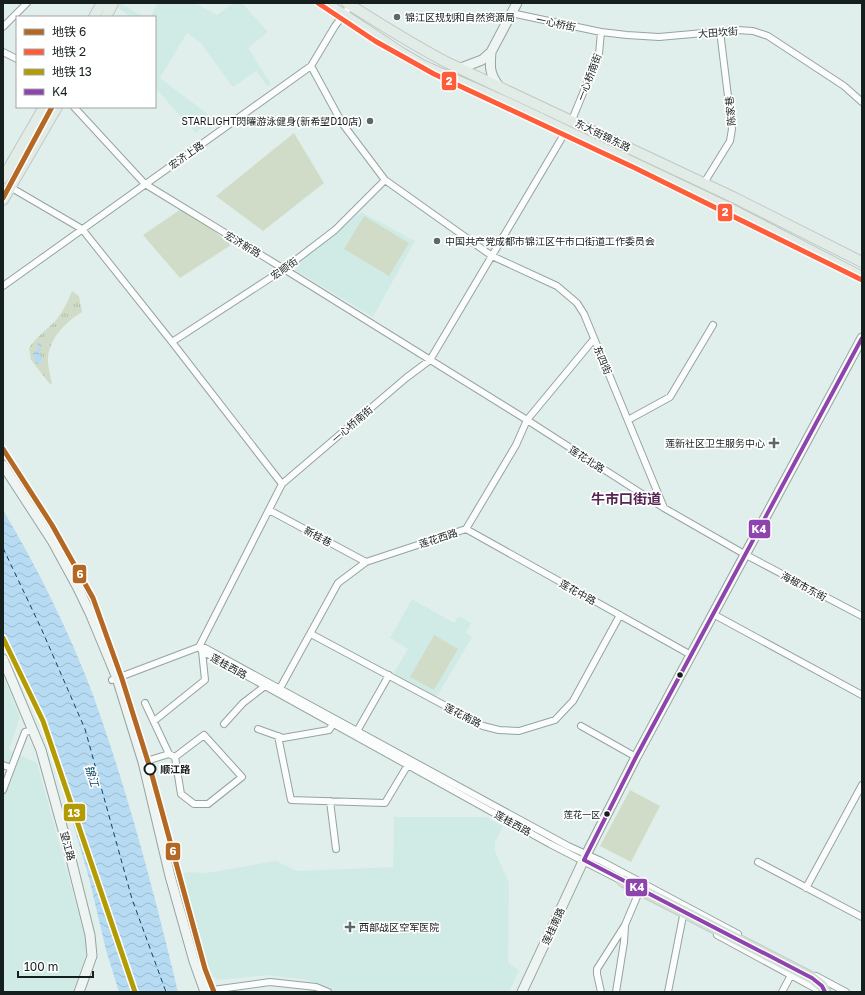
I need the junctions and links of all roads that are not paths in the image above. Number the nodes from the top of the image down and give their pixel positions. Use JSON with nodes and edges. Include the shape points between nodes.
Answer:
{"nodes":[{"id":1,"x":27,"y":3,"type":"edge"},
{"id":2,"x":102,"y":3,"type":"edge"},
{"id":3,"x":113,"y":3,"type":"edge"},
{"id":4,"x":326,"y":3,"type":"edge"},
{"id":5,"x":517,"y":3,"type":"edge"},
{"id":6,"x":349,"y":4,"type":"edge"},
{"id":7,"x":511,"y":13,"type":"junction"},
{"id":8,"x":343,"y":15,"type":"junction"},
{"id":9,"x":95,"y":16,"type":"edge"},
{"id":10,"x":106,"y":16,"type":"edge"},
{"id":11,"x":3,"y":27,"type":"edge"},
{"id":12,"x":720,"y":31,"type":"junction"},
{"id":13,"x":601,"y":32,"type":"junction"},
{"id":14,"x":3,"y":52,"type":"edge"},
{"id":15,"x":491,"y":52,"type":"junction"},
{"id":16,"x":16,"y":58,"type":"edge"},
{"id":17,"x":451,"y":63,"type":"junction"},
{"id":18,"x":311,"y":66,"type":"junction"},
{"id":19,"x":461,"y":68,"type":"junction"},
{"id":20,"x":446,"y":75,"type":"junction"},
{"id":21,"x":498,"y":85,"type":"junction"},
{"id":22,"x":493,"y":96,"type":"junction"},
{"id":23,"x":862,"y":102,"type":"edge"},
{"id":24,"x":43,"y":108,"type":"edge"},
{"id":25,"x":56,"y":108,"type":"edge"},
{"id":26,"x":75,"y":108,"type":"edge"},
{"id":27,"x":572,"y":120,"type":"junction"},
{"id":28,"x":566,"y":131,"type":"junction"},
{"id":29,"x":4,"y":175,"type":"edge"},
{"id":30,"x":385,"y":180,"type":"junction"},
{"id":31,"x":704,"y":183,"type":"junction"},
{"id":32,"x":145,"y":184,"type":"junction"},
{"id":33,"x":10,"y":187,"type":"junction"},
{"id":34,"x":3,"y":200,"type":"edge"},
{"id":35,"x":82,"y":229,"type":"junction"},
{"id":36,"x":492,"y":256,"type":"junction"},
{"id":37,"x":862,"y":262,"type":"edge"},
{"id":38,"x":284,"y":269,"type":"junction"},
{"id":39,"x":862,"y":277,"type":"edge"},
{"id":40,"x":3,"y":286,"type":"edge"},
{"id":41,"x":713,"y":325,"type":"dead end"},
{"id":42,"x":862,"y":338,"type":"edge"},
{"id":43,"x":594,"y":339,"type":"junction"},
{"id":44,"x":172,"y":342,"type":"junction"},
{"id":45,"x":430,"y":360,"type":"junction"},
{"id":46,"x":527,"y":420,"type":"junction"},
{"id":47,"x":628,"y":420,"type":"junction"},
{"id":48,"x":3,"y":465,"type":"edge"},
{"id":49,"x":3,"y":475,"type":"edge"},
{"id":50,"x":282,"y":484,"type":"junction"},
{"id":51,"x":664,"y":508,"type":"junction"},
{"id":52,"x":269,"y":510,"type":"junction"},
{"id":53,"x":466,"y":529,"type":"junction"},
{"id":54,"x":746,"y":555,"type":"junction"},
{"id":55,"x":366,"y":562,"type":"junction"},
{"id":56,"x":714,"y":614,"type":"junction"},
{"id":57,"x":620,"y":615,"type":"junction"},
{"id":58,"x":862,"y":616,"type":"edge"},
{"id":59,"x":311,"y":634,"type":"junction"},
{"id":60,"x":201,"y":649,"type":"junction"},
{"id":61,"x":691,"y":655,"type":"junction"},
{"id":62,"x":3,"y":658,"type":"edge"},
{"id":63,"x":389,"y":676,"type":"junction"},
{"id":64,"x":114,"y":679,"type":"junction"},
{"id":65,"x":265,"y":686,"type":"junction"},
{"id":66,"x":278,"y":691,"type":"junction"},
{"id":67,"x":862,"y":694,"type":"edge"},
{"id":68,"x":145,"y":703,"type":"dead end"},
{"id":69,"x":154,"y":721,"type":"junction"},
{"id":70,"x":224,"y":724,"type":"dead end"},
{"id":71,"x":333,"y":724,"type":"junction"},
{"id":72,"x":581,"y":726,"type":"dead end"},
{"id":73,"x":258,"y":729,"type":"dead end"},
{"id":74,"x":33,"y":730,"type":"junction"},
{"id":75,"x":356,"y":733,"type":"junction"},
{"id":76,"x":278,"y":736,"type":"junction"},
{"id":77,"x":169,"y":754,"type":"junction"},
{"id":78,"x":175,"y":757,"type":"junction"},
{"id":79,"x":636,"y":757,"type":"junction"},
{"id":80,"x":143,"y":762,"type":"junction"},
{"id":81,"x":409,"y":762,"type":"junction"},
{"id":82,"x":3,"y":765,"type":"edge"},
{"id":83,"x":11,"y":768,"type":"junction"},
{"id":84,"x":862,"y":784,"type":"edge"},
{"id":85,"x":3,"y":790,"type":"edge"},
{"id":86,"x":330,"y":801,"type":"junction"},
{"id":87,"x":336,"y":849,"type":"dead end"},
{"id":88,"x":585,"y":857,"type":"junction"},
{"id":89,"x":758,"y":862,"type":"dead end"},
{"id":90,"x":623,"y":881,"type":"junction"},
{"id":91,"x":806,"y":888,"type":"junction"},
{"id":92,"x":639,"y":892,"type":"junction"},
{"id":93,"x":683,"y":916,"type":"junction"},
{"id":94,"x":862,"y":917,"type":"edge"},
{"id":95,"x":625,"y":925,"type":"junction"},
{"id":96,"x":792,"y":975,"type":"junction"},
{"id":97,"x":79,"y":992,"type":"edge"},
{"id":98,"x":203,"y":992,"type":"edge"},
{"id":99,"x":328,"y":992,"type":"edge"},
{"id":100,"x":522,"y":992,"type":"edge"},
{"id":101,"x":600,"y":992,"type":"edge"},
{"id":102,"x":616,"y":992,"type":"edge"},
{"id":103,"x":668,"y":992,"type":"edge"},
{"id":104,"x":782,"y":992,"type":"edge"},
{"id":105,"x":824,"y":992,"type":"edge"},
{"id":106,"x":846,"y":992,"type":"edge"}],
"edges":[{"from":1,"to":11,"type":"street"},
{"from":2,"to":9,"type":"main road"},
{"from":3,"to":10,"type":"main road"},
{"from":4,"to":8,"type":"main road","name":"东大街锦东路"},
{"from":5,"to":7,"type":"street"},
{"from":6,"to":8,"type":"street","name":"宏济上路"},
{"from":6,"to":17,"type":"main road","name":"东大街锦东路","via":[[417,47]]},
{"from":7,"to":13,"type":"street","name":"一心桥街"},
{"from":7,"to":15,"type":"street"},
{"from":8,"to":18,"type":"street","name":"宏济上路"},
{"from":8,"to":20,"type":"main road","name":"东大街锦东路","via":[[422,65]]},
{"from":12,"to":13,"type":"street","name":"大田坎街","via":[[659,37]]},
{"from":12,"to":23,"type":"street","name":"大田坎街","via":[[753,31],[768,36],[844,86]]},
{"from":12,"to":31,"type":"street","name":"陈家巷","via":[[732,129],[730,141]]},
{"from":13,"to":27,"type":"street","name":"一心桥南街","via":[[599,54]]},
{"from":14,"to":16,"type":"street"},
{"from":15,"to":19,"type":"street","via":[[482,60]]},
{"from":15,"to":21,"type":"street","via":[[490,69],[492,78]]},
{"from":17,"to":19,"type":"main road","name":"东大街锦东路"},
{"from":17,"to":20,"type":"main road"},
{"from":18,"to":30,"type":"street","name":"东四街","via":[[342,123]]},
{"from":18,"to":32,"type":"street","name":"宏济上路"},
{"from":19,"to":21,"type":"main road","name":"东大街锦东路"},
{"from":20,"to":22,"type":"main road","name":"东大街锦东路"},
{"from":21,"to":22,"type":"main road"},
{"from":21,"to":27,"type":"main road","name":"东大街锦东路"},
{"from":22,"to":28,"type":"main road","name":"东大街锦东路"},
{"from":24,"to":29,"type":"main road"},
{"from":25,"to":33,"type":"main road"},
{"from":26,"to":32,"type":"street","name":"宏济新路"},
{"from":27,"to":31,"type":"main road","name":"东大街锦东路"},
{"from":28,"to":36,"type":"street","name":"一心桥南街"},
{"from":28,"to":39,"type":"main road","name":"东大街锦东路","via":[[729,208]]},
{"from":30,"to":36,"type":"street","name":"东四街"},
{"from":30,"to":38,"type":"street","name":"宏顺街","via":[[335,230]]},
{"from":31,"to":37,"type":"main road","name":"东大街锦东路"},
{"from":32,"to":35,"type":"street","name":"宏济上路"},
{"from":32,"to":38,"type":"street","name":"宏济新路"},
{"from":33,"to":34,"type":"main road"},
{"from":33,"to":35,"type":"street"},
{"from":35,"to":40,"type":"street","name":"宏济上路"},
{"from":35,"to":44,"type":"street"},
{"from":36,"to":43,"type":"street","name":"东四街","via":[[557,286],[584,314]]},
{"from":36,"to":45,"type":"street","name":"一心桥南街"},
{"from":38,"to":44,"type":"street","name":"宏顺街"},
{"from":38,"to":45,"type":"street","name":"宏济新路"},
{"from":41,"to":47,"type":"street","via":[[670,397]]},
{"from":42,"to":54,"type":"street","name":"莲桂南路"},
{"from":43,"to":46,"type":"street","name":"莲花西路"},
{"from":43,"to":47,"type":"street","name":"东四街"},
{"from":44,"to":50,"type":"street"},
{"from":45,"to":46,"type":"street","name":"莲花北路"},
{"from":45,"to":50,"type":"street","name":"一心桥南街"},
{"from":46,"to":51,"type":"street","name":"莲花北路"},
{"from":46,"to":53,"type":"street","name":"莲花西路","via":[[516,445]]},
{"from":47,"to":51,"type":"street","name":"东四街"},
{"from":48,"to":64,"type":"street","via":[[53,542],[75,582],[90,613]]},
{"from":49,"to":64,"type":"street","via":[[71,584]]},
{"from":50,"to":52,"type":"street","name":"一心桥南街"},
{"from":51,"to":54,"type":"street","name":"莲花北路"},
{"from":52,"to":55,"type":"street","name":"新桂巷"},
{"from":52,"to":60,"type":"street","name":"一心桥南街"},
{"from":53,"to":55,"type":"street","name":"莲花西路"},
{"from":53,"to":57,"type":"street","name":"莲花中路"},
{"from":54,"to":56,"type":"street","name":"莲桂南路"},
{"from":54,"to":58,"type":"street","name":"海椒市东街"},
{"from":55,"to":59,"type":"street","name":"莲花西路","via":[[338,583]]},
{"from":56,"to":61,"type":"street","name":"莲桂南路"},
{"from":56,"to":67,"type":"street"},
{"from":57,"to":61,"type":"street","name":"莲花中路"},
{"from":57,"to":63,"type":"street","name":"莲花南路","via":[[573,701],[555,720],[519,731],[483,726]]},
{"from":59,"to":63,"type":"street","name":"莲花南路"},
{"from":59,"to":66,"type":"street","name":"莲花西路"},
{"from":60,"to":64,"type":"street"},
{"from":60,"to":65,"type":"street","name":"莲桂西路"},
{"from":60,"to":66,"type":"street","name":"莲桂西路","via":[[205,648]]},
{"from":60,"to":69,"type":"street","via":[[205,680]]},
{"from":61,"to":79,"type":"street","name":"莲桂南路"},
{"from":62,"to":74,"type":"street","name":"望江路"},
{"from":63,"to":75,"type":"street"},
{"from":64,"to":80,"type":"street"},
{"from":64,"to":98,"type":"street","via":[[136,756],[165,877],[190,963]]},
{"from":65,"to":66,"type":"street","name":"莲桂西路"},
{"from":65,"to":70,"type":"street","via":[[243,703]]},
{"from":66,"to":71,"type":"street","name":"莲桂西路"},
{"from":66,"to":75,"type":"street","name":"莲桂西路"},
{"from":68,"to":69,"type":"street"},
{"from":69,"to":77,"type":"street"},
{"from":71,"to":75,"type":"street","name":"莲桂西路"},
{"from":71,"to":76,"type":"street","via":[[329,730],[283,738]]},
{"from":72,"to":79,"type":"street"},
{"from":73,"to":76,"type":"street"},
{"from":74,"to":83,"type":"street","via":[[25,732]]},
{"from":74,"to":97,"type":"street","name":"望江路","via":[[41,750],[90,935],[92,956]]},
{"from":75,"to":81,"type":"street","name":"莲桂西路"},
{"from":76,"to":86,"type":"street","via":[[291,800]]},
{"from":77,"to":78,"type":"street"},
{"from":77,"to":80,"type":"street"},
{"from":78,"to":78,"type":"street","via":[[204,735],[242,777],[208,804],[194,804],[180,794]]},
{"from":79,"to":88,"type":"street","name":"莲桂南路"},
{"from":80,"to":98,"type":"street","via":[[170,876]]},
{"from":81,"to":86,"type":"street","via":[[385,803]]},
{"from":81,"to":88,"type":"street","name":"莲桂西路"},
{"from":82,"to":83,"type":"street"},
{"from":83,"to":85,"type":"street"},
{"from":84,"to":91,"type":"street"},
{"from":86,"to":87,"type":"street"},
{"from":88,"to":90,"type":"street"},
{"from":88,"to":100,"type":"street","name":"莲桂南路"},
{"from":88,"to":106,"type":"street","via":[[666,895]]},
{"from":89,"to":91,"type":"street"},
{"from":90,"to":92,"type":"street"},
{"from":90,"to":105,"type":"highway","via":[[812,978],[822,986]]},
{"from":91,"to":94,"type":"street"},
{"from":92,"to":93,"type":"street"},
{"from":92,"to":95,"type":"street"},
{"from":93,"to":96,"type":"street"},
{"from":93,"to":103,"type":"street"},
{"from":95,"to":101,"type":"street","via":[[597,969]]},
{"from":95,"to":102,"type":"street"},
{"from":96,"to":104,"type":"street"},
{"from":96,"to":105,"type":"street"},
{"from":98,"to":99,"type":"street","via":[[270,982],[316,987]]}]}
